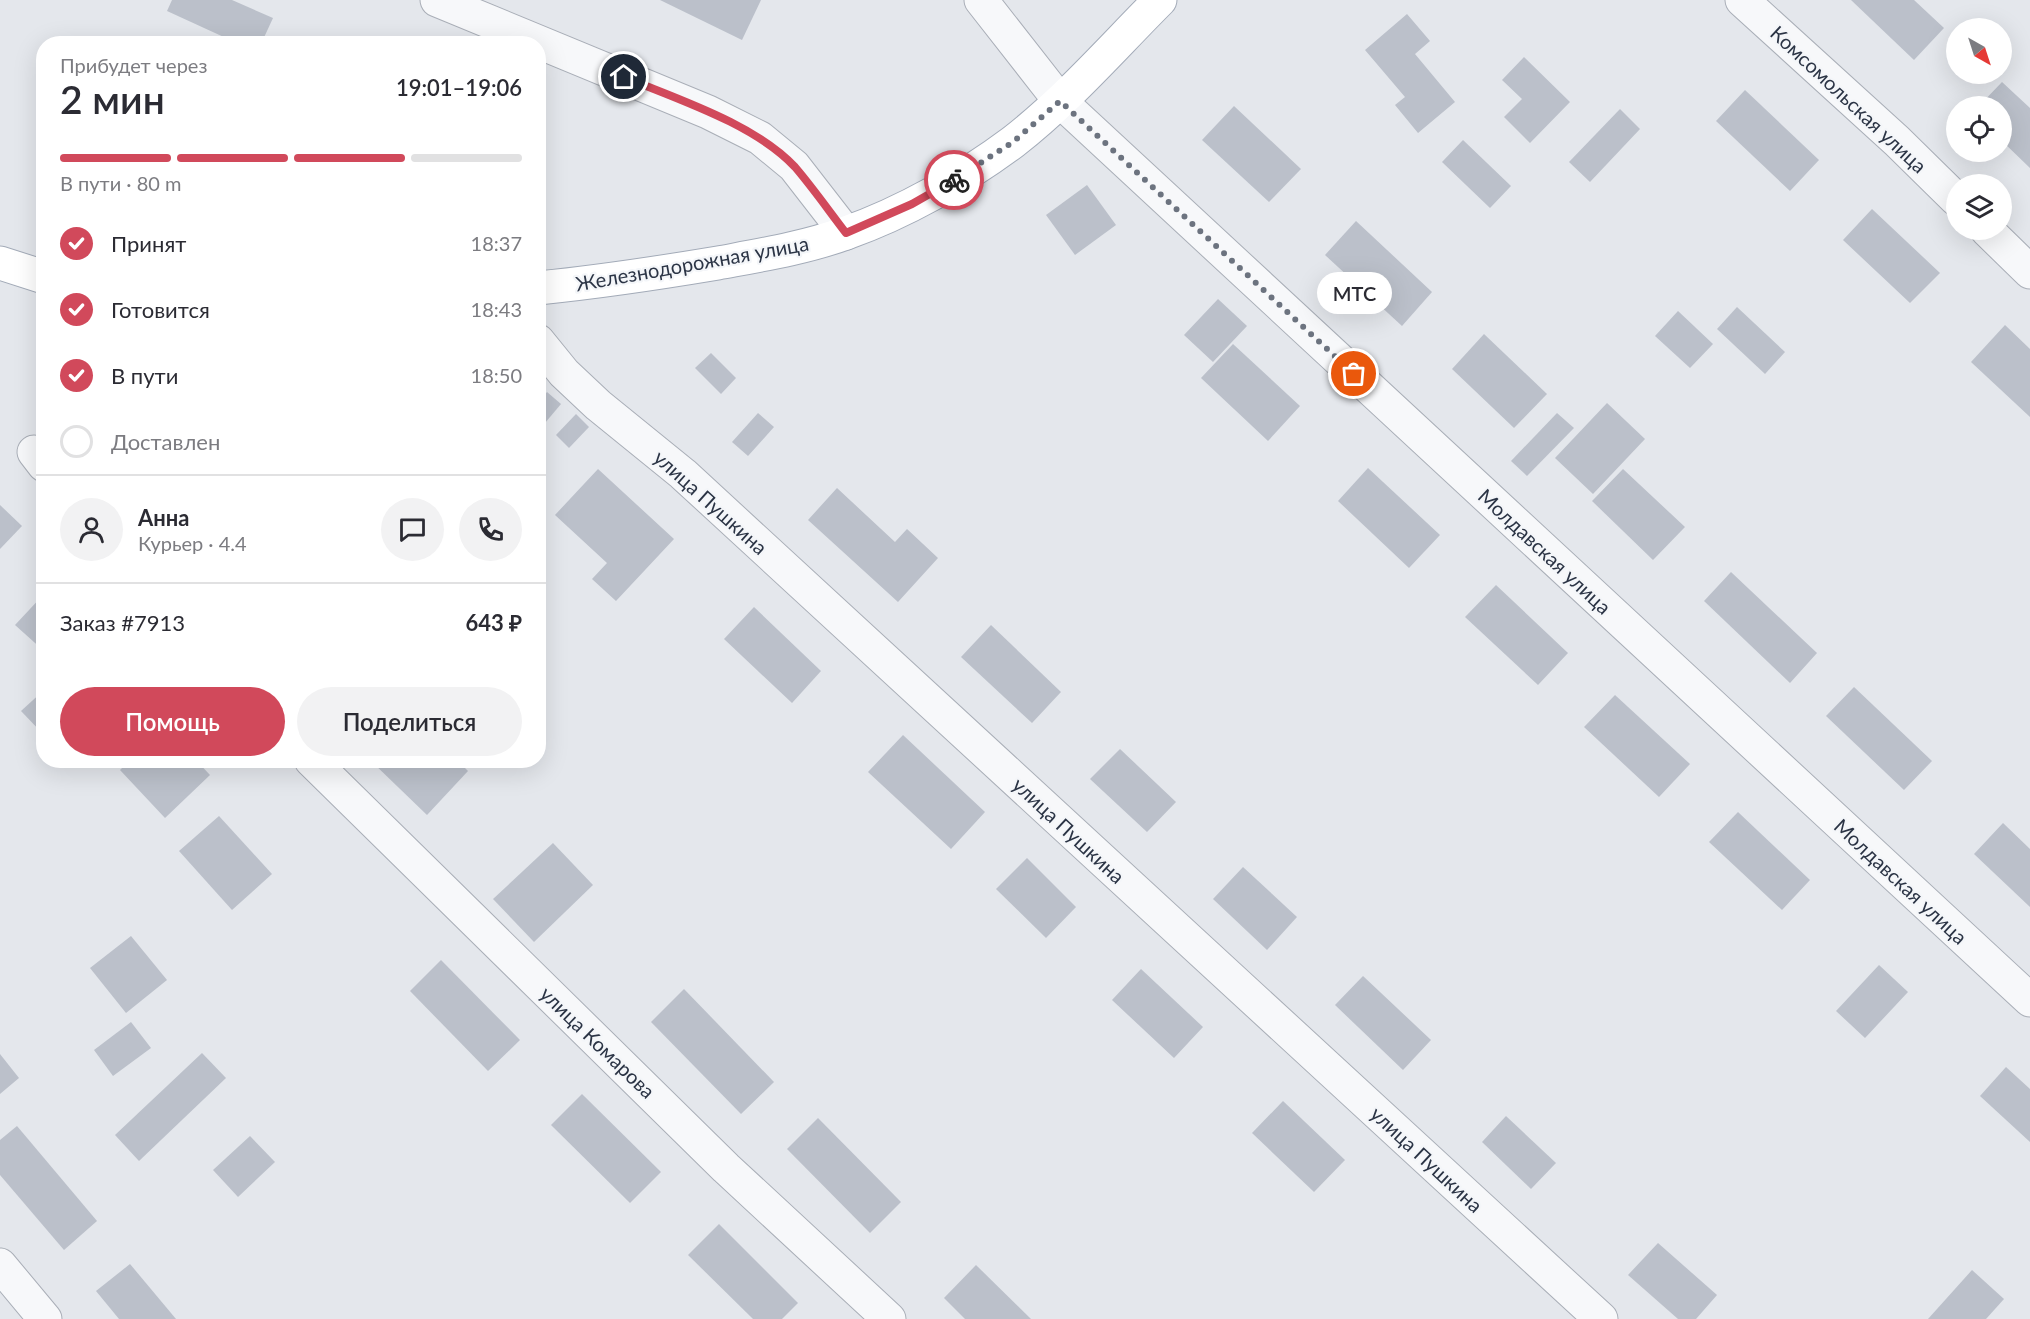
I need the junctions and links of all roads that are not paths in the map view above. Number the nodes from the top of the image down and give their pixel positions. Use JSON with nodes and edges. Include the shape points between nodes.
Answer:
{"nodes":[{"id":1,"x":437,"y":0,"type":"edge"},
{"id":2,"x":981,"y":0,"type":"edge"},
{"id":3,"x":1160,"y":0,"type":"edge"},
{"id":4,"x":1742,"y":0,"type":"edge"},
{"id":5,"x":524,"y":36,"type":"edge"},
{"id":6,"x":546,"y":45,"type":"edge"},
{"id":7,"x":1060,"y":101,"type":"junction"},
{"id":8,"x":1946,"y":189,"type":"edge"},
{"id":9,"x":846,"y":233,"type":"junction"},
{"id":10,"x":1997,"y":240,"type":"edge"},
{"id":11,"x":0,"y":263,"type":"edge"},
{"id":12,"x":2030,"y":272,"type":"edge"},
{"id":13,"x":36,"y":274,"type":"edge"},
{"id":14,"x":546,"y":287,"type":"edge"},
{"id":15,"x":546,"y":351,"type":"edge"},
{"id":16,"x":319,"y":768,"type":"edge"},
{"id":17,"x":2030,"y":1000,"type":"edge"},
{"id":18,"x":0,"y":1265,"type":"edge"},
{"id":19,"x":45,"y":1319,"type":"edge"},
{"id":20,"x":889,"y":1319,"type":"edge"},
{"id":21,"x":1601,"y":1319,"type":"edge"}],
"edges":[{"from":1,"to":5,"type":"street"},
{"from":2,"to":7,"type":"street","name":"Молдавская улица"},
{"from":3,"to":7,"type":"main road","name":"Железнодорожная улица"},
{"from":4,"to":8,"type":"street","name":"Комсомольская улица"},
{"from":6,"to":9,"type":"street","via":[[708,112],[760,138],[794,166]]},
{"from":7,"to":9,"type":"main road","name":"Железнодорожная улица","via":[[1013,142],[969,171],[912,204]]},
{"from":7,"to":17,"type":"street","name":"Молдавская улица"},
{"from":9,"to":14,"type":"main road","name":"Железнодорожная улица","via":[[766,254]]},
{"from":10,"to":12,"type":"street"},
{"from":11,"to":13,"type":"main road"},
{"from":15,"to":21,"type":"street","name":"улица Пушкина","via":[[598,405],[683,474]]},
{"from":16,"to":20,"type":"street","name":"улица Комарова","via":[[718,1160]]},
{"from":18,"to":19,"type":"street"}]}
